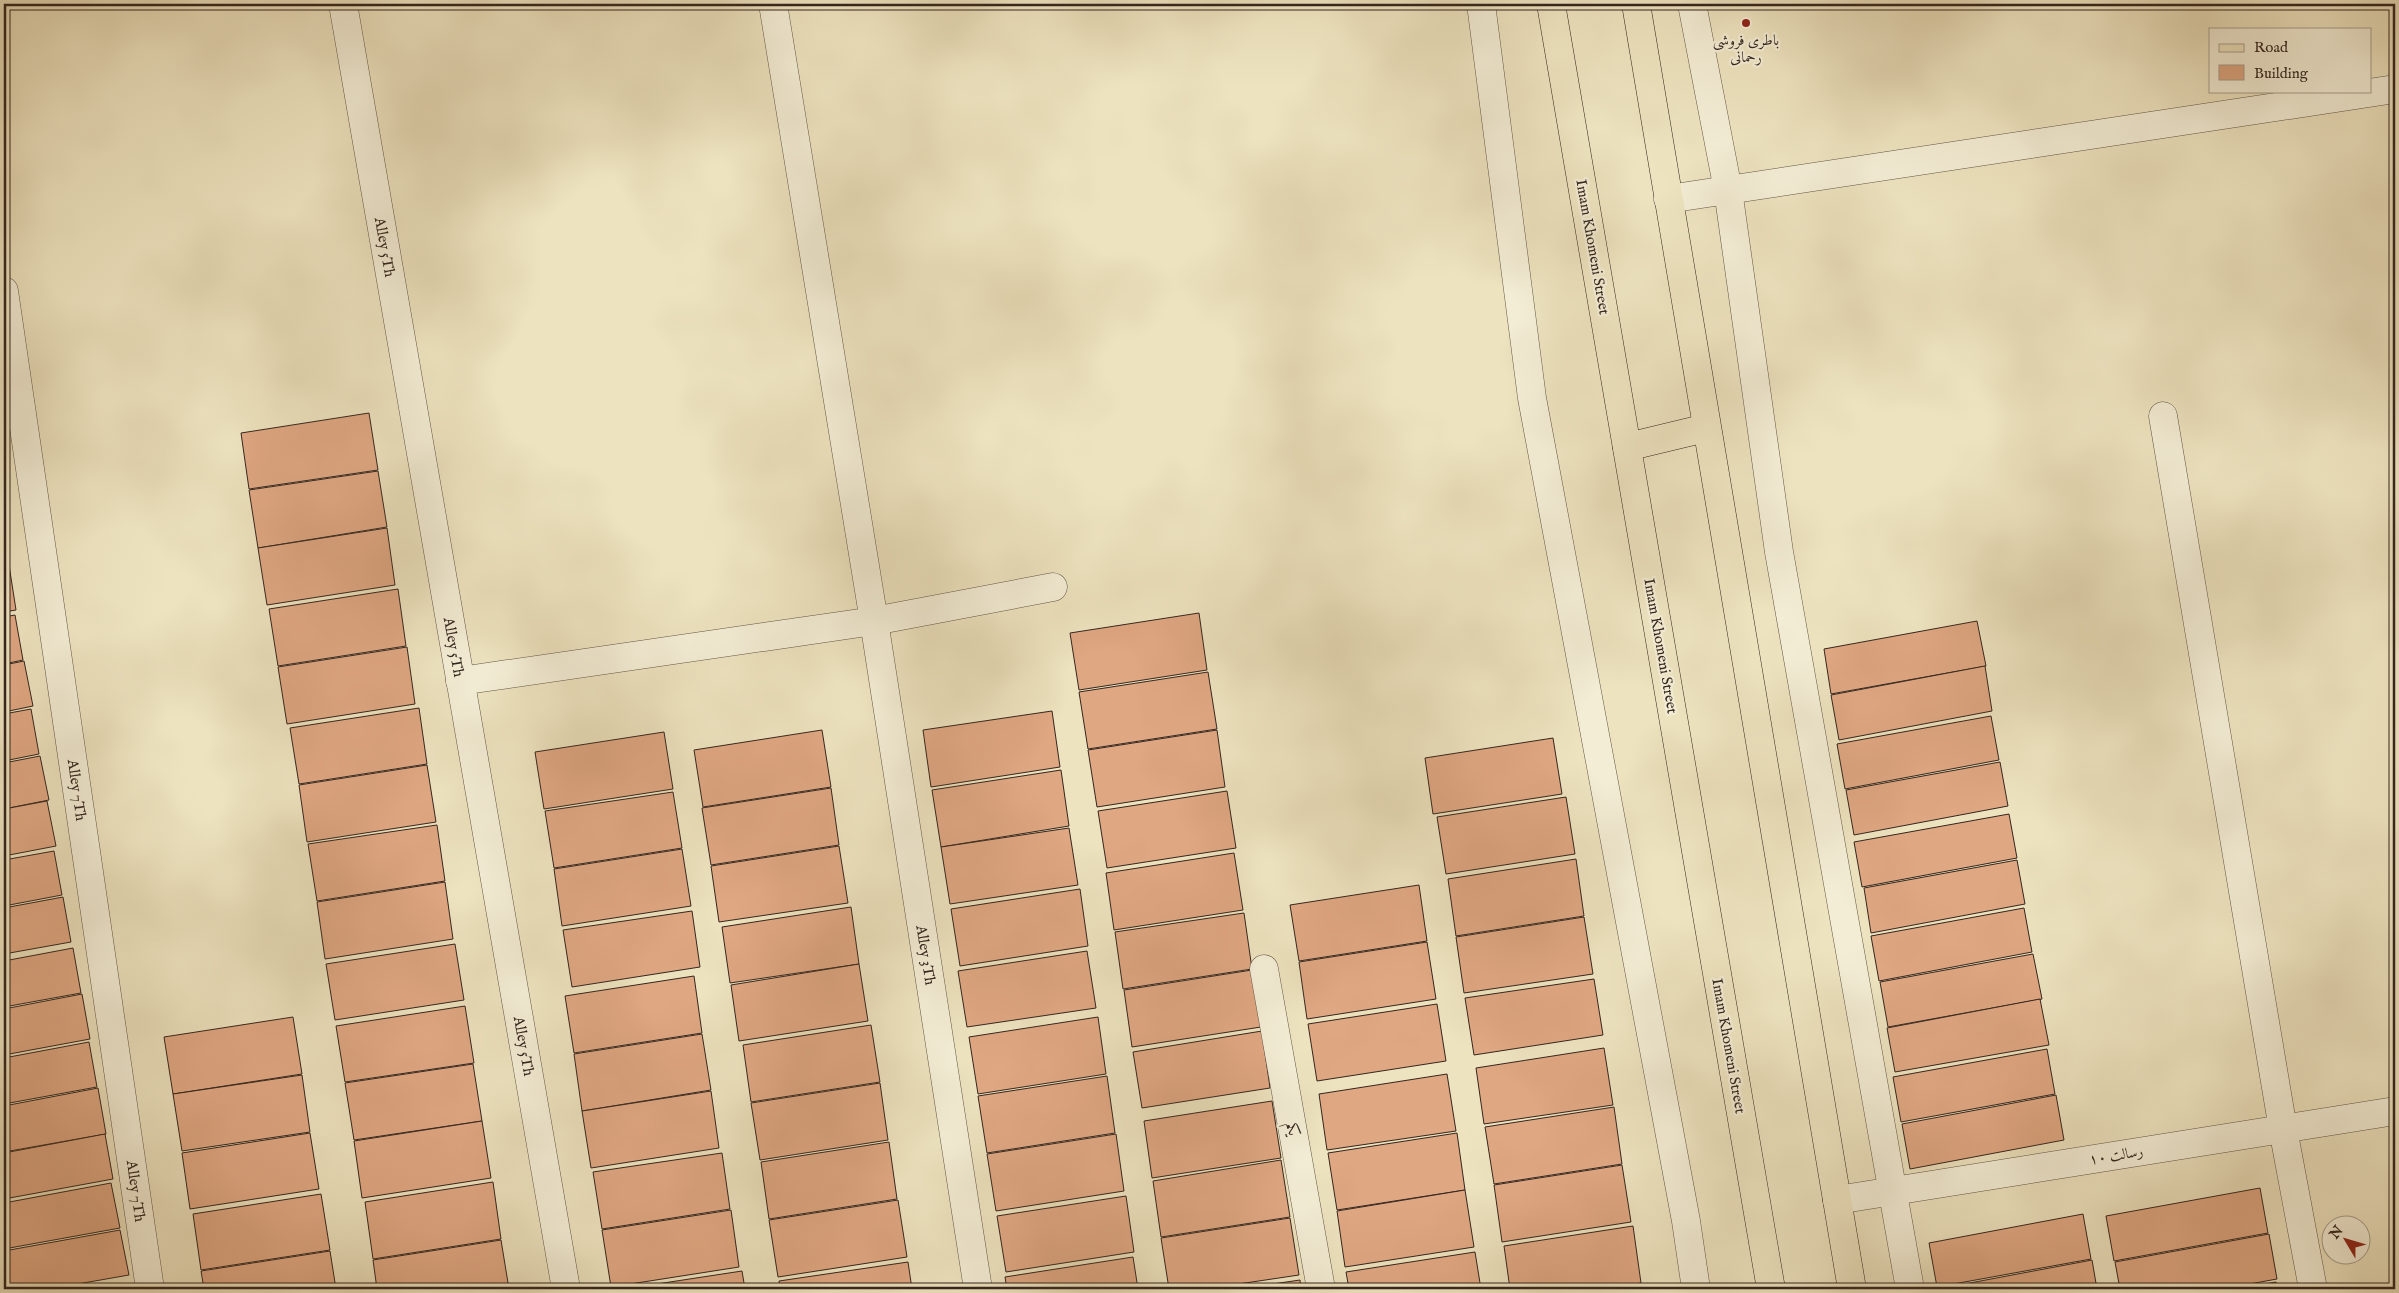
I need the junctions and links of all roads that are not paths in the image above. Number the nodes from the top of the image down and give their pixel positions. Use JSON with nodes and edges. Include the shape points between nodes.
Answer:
{"nodes":[{"id":1,"x":343,"y":4,"type":"edge"},
{"id":2,"x":773,"y":4,"type":"edge"},
{"id":3,"x":1481,"y":4,"type":"edge"},
{"id":4,"x":1551,"y":4,"type":"edge"},
{"id":5,"x":1636,"y":4,"type":"edge"},
{"id":6,"x":1692,"y":4,"type":"edge"},
{"id":7,"x":2395,"y":89,"type":"edge"},
{"id":8,"x":1728,"y":190,"type":"junction"},
{"id":9,"x":1668,"y":199,"type":"junction"},
{"id":10,"x":4,"y":291,"type":"edge"},
{"id":11,"x":2163,"y":416,"type":"dead end"},
{"id":12,"x":1706,"y":428,"type":"junction"},
{"id":13,"x":1627,"y":447,"type":"junction"},
{"id":14,"x":1053,"y":588,"type":"dead end"},
{"id":15,"x":874,"y":621,"type":"junction"},
{"id":16,"x":460,"y":681,"type":"junction"},
{"id":17,"x":1264,"y":969,"type":"dead end"},
{"id":18,"x":2395,"y":1111,"type":"edge"},
{"id":19,"x":2283,"y":1129,"type":"junction"},
{"id":20,"x":1893,"y":1190,"type":"junction"},
{"id":21,"x":1837,"y":1200,"type":"junction"},
{"id":22,"x":150,"y":1289,"type":"edge"},
{"id":23,"x":566,"y":1289,"type":"edge"},
{"id":24,"x":978,"y":1289,"type":"edge"},
{"id":25,"x":1321,"y":1289,"type":"edge"},
{"id":26,"x":1696,"y":1289,"type":"edge"},
{"id":27,"x":1771,"y":1289,"type":"edge"},
{"id":28,"x":1852,"y":1289,"type":"edge"},
{"id":29,"x":1910,"y":1289,"type":"edge"},
{"id":30,"x":2313,"y":1289,"type":"edge"}],
"edges":[{"from":1,"to":16,"type":"street","name":"Alley 5Th"},
{"from":2,"to":15,"type":"street","name":"Alley 3Th"},
{"from":3,"to":26,"type":"street","via":[[1532,398]]},
{"from":4,"to":13,"type":"main road","name":"Imam Khomeni Street"},
{"from":5,"to":9,"type":"main road"},
{"from":6,"to":8,"type":"street"},
{"from":7,"to":8,"type":"street"},
{"from":8,"to":9,"type":"street"},
{"from":8,"to":20,"type":"street","via":[[1778,552]]},
{"from":9,"to":12,"type":"main road"},
{"from":10,"to":22,"type":"street","name":"Alley 7Th"},
{"from":11,"to":19,"type":"street"},
{"from":12,"to":13,"type":"main road"},
{"from":12,"to":21,"type":"main road"},
{"from":13,"to":27,"type":"main road","name":"Imam Khomeni Street"},
{"from":14,"to":15,"type":"street"},
{"from":15,"to":16,"type":"street"},
{"from":15,"to":24,"type":"street","name":"Alley 3Th"},
{"from":16,"to":23,"type":"street","name":"Alley 5Th"},
{"from":17,"to":25,"type":"street","name":"یکم"},
{"from":18,"to":19,"type":"street","name":"رسالت ۱۰"},
{"from":19,"to":20,"type":"street","name":"رسالت ۱۰"},
{"from":19,"to":30,"type":"street"},
{"from":20,"to":21,"type":"street","name":"رسالت ۱۰"},
{"from":20,"to":29,"type":"street"},
{"from":21,"to":28,"type":"main road"}]}
